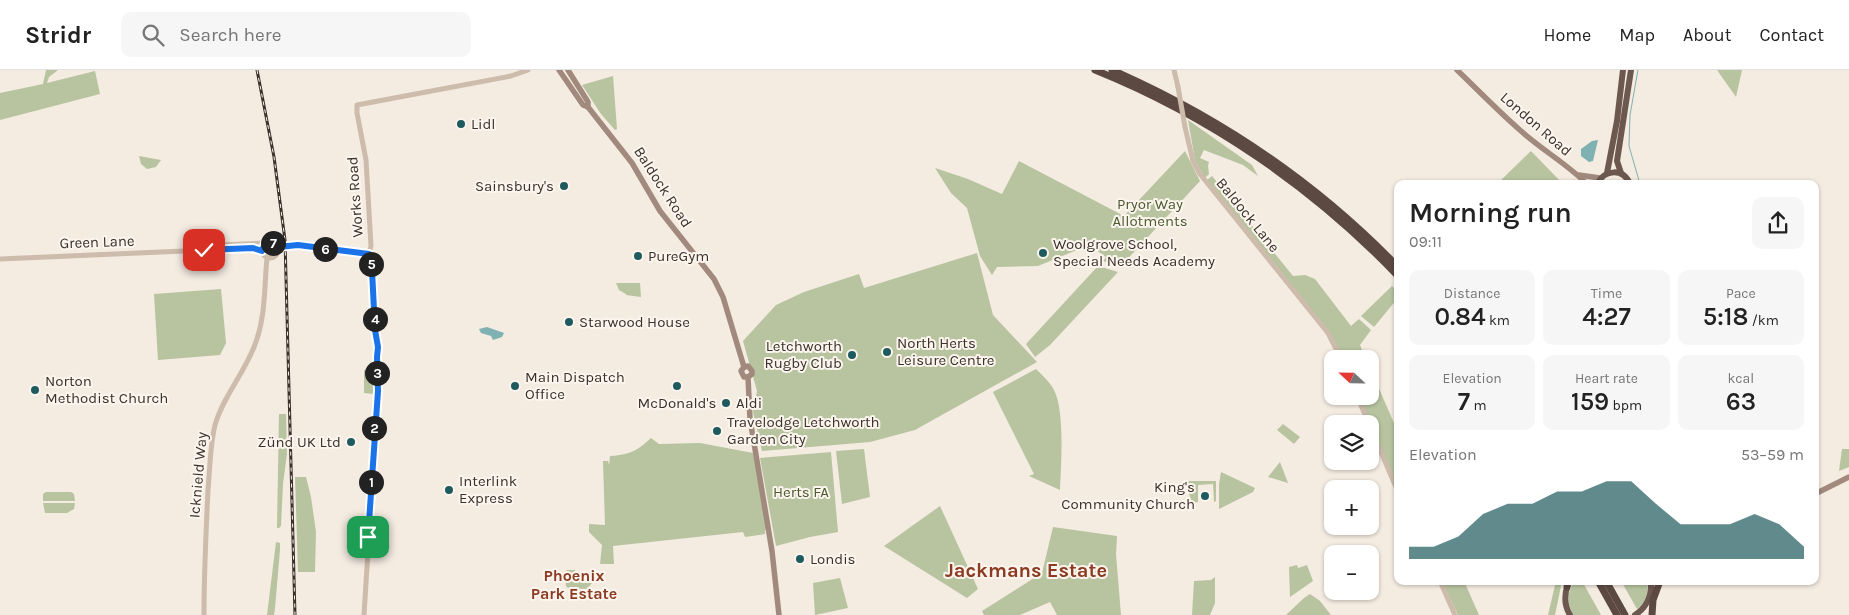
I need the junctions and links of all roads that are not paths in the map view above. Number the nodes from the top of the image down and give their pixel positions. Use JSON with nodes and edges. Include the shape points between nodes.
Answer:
{"nodes":[{"id":1,"x":528,"y":70,"type":"edge"},
{"id":2,"x":559,"y":70,"type":"edge"},
{"id":3,"x":568,"y":70,"type":"edge"},
{"id":4,"x":1095,"y":70,"type":"edge"},
{"id":5,"x":1112,"y":70,"type":"edge"},
{"id":6,"x":1174,"y":70,"type":"edge"},
{"id":7,"x":1457,"y":70,"type":"edge"},
{"id":8,"x":1623,"y":70,"type":"edge"},
{"id":9,"x":1631,"y":70,"type":"edge"},
{"id":10,"x":588,"y":107,"type":"junction"},
{"id":11,"x":1607,"y":173,"type":"junction"},
{"id":12,"x":1621,"y":173,"type":"junction"},
{"id":13,"x":1577,"y":174,"type":"junction"},
{"id":14,"x":1583,"y":180,"type":"edge"},
{"id":15,"x":1596,"y":180,"type":"edge"},
{"id":16,"x":1600,"y":180,"type":"edge"},
{"id":17,"x":1628,"y":180,"type":"edge"},
{"id":18,"x":265,"y":243,"type":"junction"},
{"id":19,"x":279,"y":247,"type":"junction"},
{"id":20,"x":194,"y":250,"type":"junction"},
{"id":21,"x":262,"y":251,"type":"junction"},
{"id":22,"x":369,"y":254,"type":"junction"},
{"id":23,"x":267,"y":258,"type":"junction"},
{"id":24,"x":0,"y":259,"type":"edge"},
{"id":25,"x":1394,"y":263,"type":"edge"},
{"id":26,"x":1394,"y":272,"type":"edge"},
{"id":27,"x":1336,"y":350,"type":"edge"},
{"id":28,"x":1379,"y":447,"type":"edge"},
{"id":29,"x":1849,"y":477,"type":"edge"},
{"id":30,"x":1394,"y":482,"type":"edge"},
{"id":31,"x":1819,"y":492,"type":"edge"},
{"id":32,"x":1442,"y":585,"type":"edge"},
{"id":33,"x":1568,"y":585,"type":"edge"},
{"id":34,"x":1600,"y":585,"type":"edge"},
{"id":35,"x":1608,"y":585,"type":"edge"},
{"id":36,"x":1652,"y":585,"type":"edge"},
{"id":37,"x":1659,"y":585,"type":"edge"},
{"id":38,"x":1649,"y":600,"type":"junction"},
{"id":39,"x":1636,"y":614,"type":"edge"},
{"id":40,"x":204,"y":615,"type":"edge"},
{"id":41,"x":364,"y":615,"type":"edge"},
{"id":42,"x":779,"y":615,"type":"edge"},
{"id":43,"x":1455,"y":615,"type":"edge"},
{"id":44,"x":1570,"y":615,"type":"edge"},
{"id":45,"x":1617,"y":615,"type":"edge"},
{"id":46,"x":1625,"y":615,"type":"edge"},
{"id":47,"x":1650,"y":615,"type":"edge"}],
"edges":[{"from":1,"to":22,"type":"street","name":"Works Road","via":[[357,105],[366,160]]},
{"from":2,"to":10,"type":"main road","name":"Baldock Road","via":[[583,105]]},
{"from":3,"to":10,"type":"main road","name":"Baldock Road"},
{"from":4,"to":26,"type":"highway","via":[[1182,111],[1255,155],[1326,209]]},
{"from":5,"to":25,"type":"highway","via":[[1188,107],[1254,147],[1329,202]]},
{"from":6,"to":27,"type":"street","name":"Baldock Lane","bridge":true,"via":[[1191,155],[1200,174],[1328,334]]},
{"from":7,"to":13,"type":"main road","name":"London Road","via":[[1520,131]]},
{"from":8,"to":11,"type":"highway"},
{"from":9,"to":12,"type":"highway","via":[[1618,161]]},
{"from":10,"to":42,"type":"main road","name":"Baldock Road","via":[[632,162],[660,211],[714,279],[744,367],[748,366],[752,371],[748,377],[750,419]]},
{"from":11,"to":12,"type":"highway"},
{"from":11,"to":16,"type":"highway"},
{"from":12,"to":17,"type":"highway"},
{"from":13,"to":14,"type":"main road","name":"London Road"},
{"from":13,"to":15,"type":"main road","name":"London Road"},
{"from":18,"to":19,"type":"street","name":"Green Lane","via":[[272,242]]},
{"from":18,"to":20,"type":"street","name":"Green Lane","via":[[219,244]]},
{"from":18,"to":21,"type":"street"},
{"from":19,"to":22,"type":"street","name":"Green Lane","bridge":true},
{"from":19,"to":23,"type":"street","via":[[275,256]]},
{"from":20,"to":21,"type":"street","name":"Green Lane","via":[[253,248]]},
{"from":20,"to":24,"type":"street","name":"Green Lane"},
{"from":21,"to":23,"type":"street"},
{"from":22,"to":41,"type":"street","name":"Works Road","via":[[378,347],[378,391]]},
{"from":23,"to":40,"type":"street","name":"Icknield Way","via":[[264,313],[256,342],[224,402],[214,432],[207,511]]},
{"from":28,"to":30,"type":"street"},
{"from":29,"to":31,"type":"main road"},
{"from":32,"to":43,"type":"street"},
{"from":33,"to":44,"type":"highway","via":[[1565,603]]},
{"from":34,"to":45,"type":"highway"},
{"from":35,"to":46,"type":"highway"},
{"from":36,"to":38,"type":"highway"},
{"from":37,"to":47,"type":"highway"},
{"from":38,"to":39,"type":"highway"},
{"from":38,"to":47,"type":"highway"}]}
